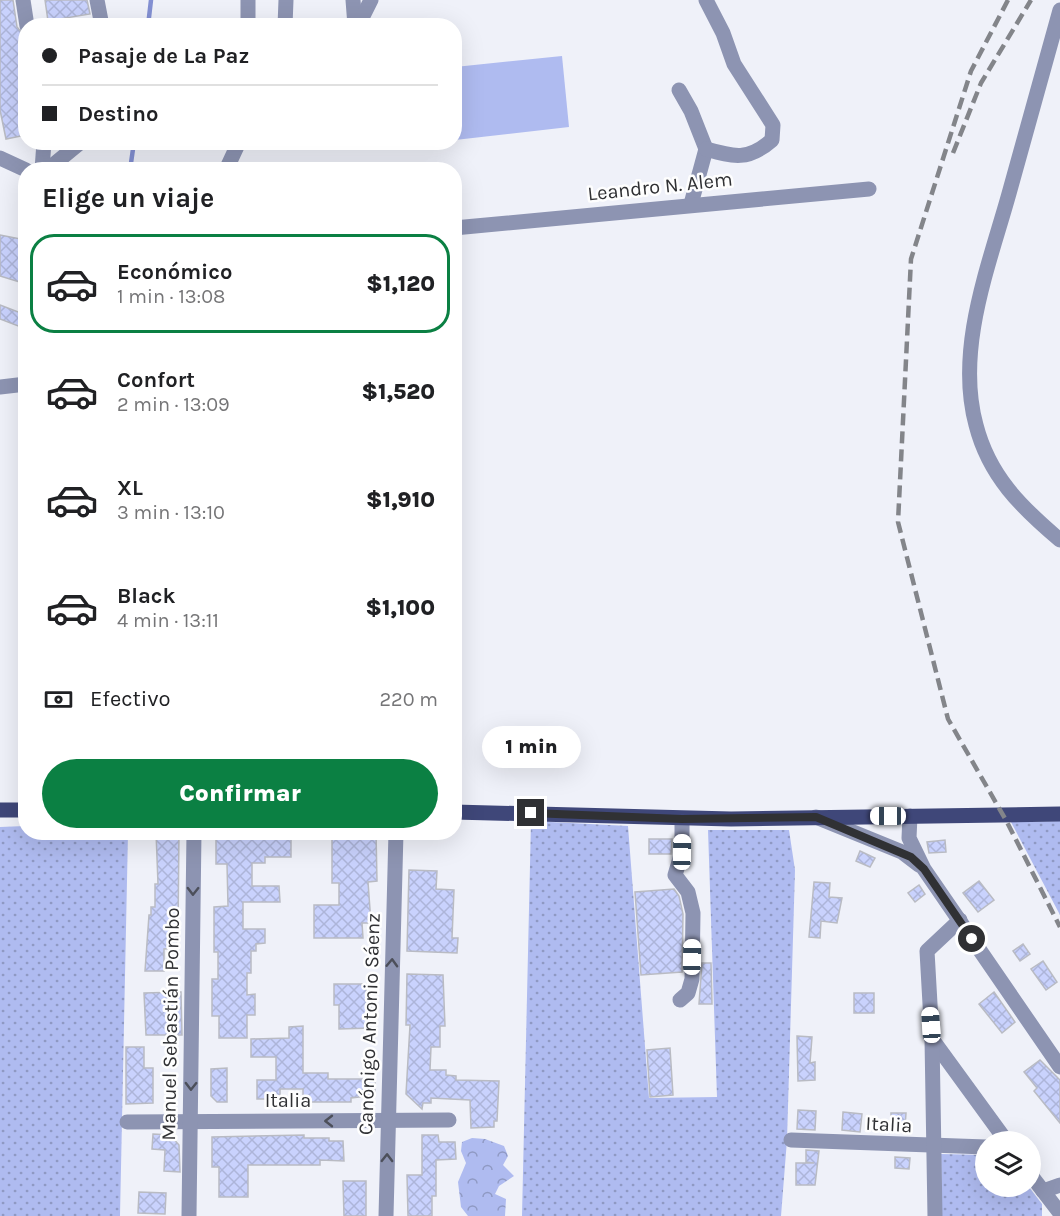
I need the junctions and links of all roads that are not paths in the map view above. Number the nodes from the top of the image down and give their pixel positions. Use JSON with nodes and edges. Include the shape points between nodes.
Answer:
{"nodes":[{"id":1,"x":23,"y":0,"type":"edge"},
{"id":2,"x":97,"y":0,"type":"edge"},
{"id":3,"x":248,"y":0,"type":"edge"},
{"id":4,"x":286,"y":0,"type":"edge"},
{"id":5,"x":353,"y":0,"type":"edge"},
{"id":6,"x":371,"y":0,"type":"edge"},
{"id":7,"x":706,"y":0,"type":"edge"},
{"id":8,"x":720,"y":0,"type":"edge"},
{"id":9,"x":1060,"y":10,"type":"edge"},
{"id":10,"x":26,"y":18,"type":"edge"},
{"id":11,"x":100,"y":18,"type":"edge"},
{"id":12,"x":248,"y":18,"type":"edge"},
{"id":13,"x":285,"y":18,"type":"edge"},
{"id":14,"x":355,"y":18,"type":"edge"},
{"id":15,"x":361,"y":18,"type":"edge"},
{"id":16,"x":723,"y":33,"type":"junction"},
{"id":17,"x":679,"y":90,"type":"dead end"},
{"id":18,"x":706,"y":149,"type":"junction"},
{"id":19,"x":71,"y":150,"type":"edge"},
{"id":20,"x":0,"y":159,"type":"edge"},
{"id":21,"x":57,"y":162,"type":"edge"},
{"id":22,"x":18,"y":167,"type":"edge"},
{"id":23,"x":869,"y":189,"type":"dead end"},
{"id":24,"x":691,"y":204,"type":"junction"},
{"id":25,"x":462,"y":227,"type":"edge"},
{"id":26,"x":18,"y":385,"type":"edge"},
{"id":27,"x":0,"y":387,"type":"edge"},
{"id":28,"x":1060,"y":540,"type":"edge"},
{"id":29,"x":0,"y":810,"type":"edge"},
{"id":30,"x":18,"y":810,"type":"edge"},
{"id":31,"x":462,"y":812,"type":"edge"},
{"id":32,"x":1060,"y":814,"type":"edge"},
{"id":33,"x":910,"y":816,"type":"junction"},
{"id":34,"x":816,"y":817,"type":"junction"},
{"id":35,"x":682,"y":819,"type":"junction"},
{"id":36,"x":194,"y":840,"type":"edge"},
{"id":37,"x":396,"y":840,"type":"edge"},
{"id":38,"x":924,"y":869,"type":"junction"},
{"id":39,"x":960,"y":921,"type":"junction"},
{"id":40,"x":680,"y":1000,"type":"dead end"},
{"id":41,"x":932,"y":1039,"type":"junction"},
{"id":42,"x":1060,"y":1067,"type":"edge"},
{"id":43,"x":449,"y":1120,"type":"dead end"},
{"id":44,"x":191,"y":1121,"type":"junction"},
{"id":45,"x":387,"y":1121,"type":"junction"},
{"id":46,"x":127,"y":1122,"type":"dead end"},
{"id":47,"x":999,"y":1131,"type":"edge"},
{"id":48,"x":791,"y":1140,"type":"dead end"},
{"id":49,"x":934,"y":1147,"type":"junction"},
{"id":50,"x":975,"y":1147,"type":"edge"},
{"id":51,"x":1060,"y":1185,"type":"edge"},
{"id":52,"x":1041,"y":1188,"type":"edge"},
{"id":53,"x":1043,"y":1191,"type":"junction"},
{"id":54,"x":1060,"y":1213,"type":"edge"},
{"id":55,"x":189,"y":1216,"type":"edge"},
{"id":56,"x":386,"y":1216,"type":"edge"},
{"id":57,"x":935,"y":1216,"type":"edge"}],
"edges":[{"from":1,"to":10,"type":"street"},
{"from":2,"to":11,"type":"street"},
{"from":3,"to":12,"type":"street"},
{"from":4,"to":13,"type":"street"},
{"from":5,"to":14,"type":"street"},
{"from":6,"to":15,"type":"street"},
{"from":7,"to":16,"type":"street"},
{"from":8,"to":16,"type":"street"},
{"from":9,"to":28,"type":"street","via":[[987,271],[969,369],[975,424],[991,464],[1020,506]]},
{"from":16,"to":18,"type":"street","via":[[734,64],[773,125],[772,140],[760,151],[735,157]]},
{"from":17,"to":18,"type":"street"},
{"from":18,"to":24,"type":"street"},
{"from":19,"to":21,"type":"street"},
{"from":20,"to":22,"type":"street"},
{"from":23,"to":24,"type":"street","name":"Leandro N. Alem"},
{"from":24,"to":25,"type":"street","name":"Leandro N. Alem"},
{"from":26,"to":27,"type":"street"},
{"from":29,"to":30,"type":"main road"},
{"from":31,"to":35,"type":"main road"},
{"from":32,"to":33,"type":"main road"},
{"from":33,"to":34,"type":"main road"},
{"from":33,"to":38,"type":"street","via":[[909,838]]},
{"from":34,"to":35,"type":"main road"},
{"from":34,"to":38,"type":"street","via":[[902,852]]},
{"from":35,"to":40,"type":"street","via":[[682,852],[675,875],[692,900],[692,979],[688,993]]},
{"from":36,"to":44,"type":"street","name":"Manuel Sebastián Pombo","one_way":true},
{"from":45,"to":37,"type":"street","name":"Canónigo Antonio Sáenz","one_way":true},
{"from":38,"to":39,"type":"street"},
{"from":39,"to":41,"type":"street","via":[[927,951]]},
{"from":39,"to":42,"type":"street"},
{"from":41,"to":47,"type":"street"},
{"from":41,"to":49,"type":"street"},
{"from":43,"to":45,"type":"street","name":"Italia"},
{"from":45,"to":44,"type":"street","name":"Italia","one_way":true},
{"from":44,"to":46,"type":"street","name":"Italia"},
{"from":44,"to":55,"type":"street","name":"Manuel Sebastián Pombo"},
{"from":56,"to":45,"type":"street","name":"Canónigo Antonio Sáenz","one_way":true},
{"from":48,"to":49,"type":"street","name":"Italia"},
{"from":49,"to":50,"type":"street","name":"Italia"},
{"from":49,"to":57,"type":"street"},
{"from":51,"to":53,"type":"street"},
{"from":52,"to":53,"type":"street"},
{"from":53,"to":54,"type":"street"}]}
